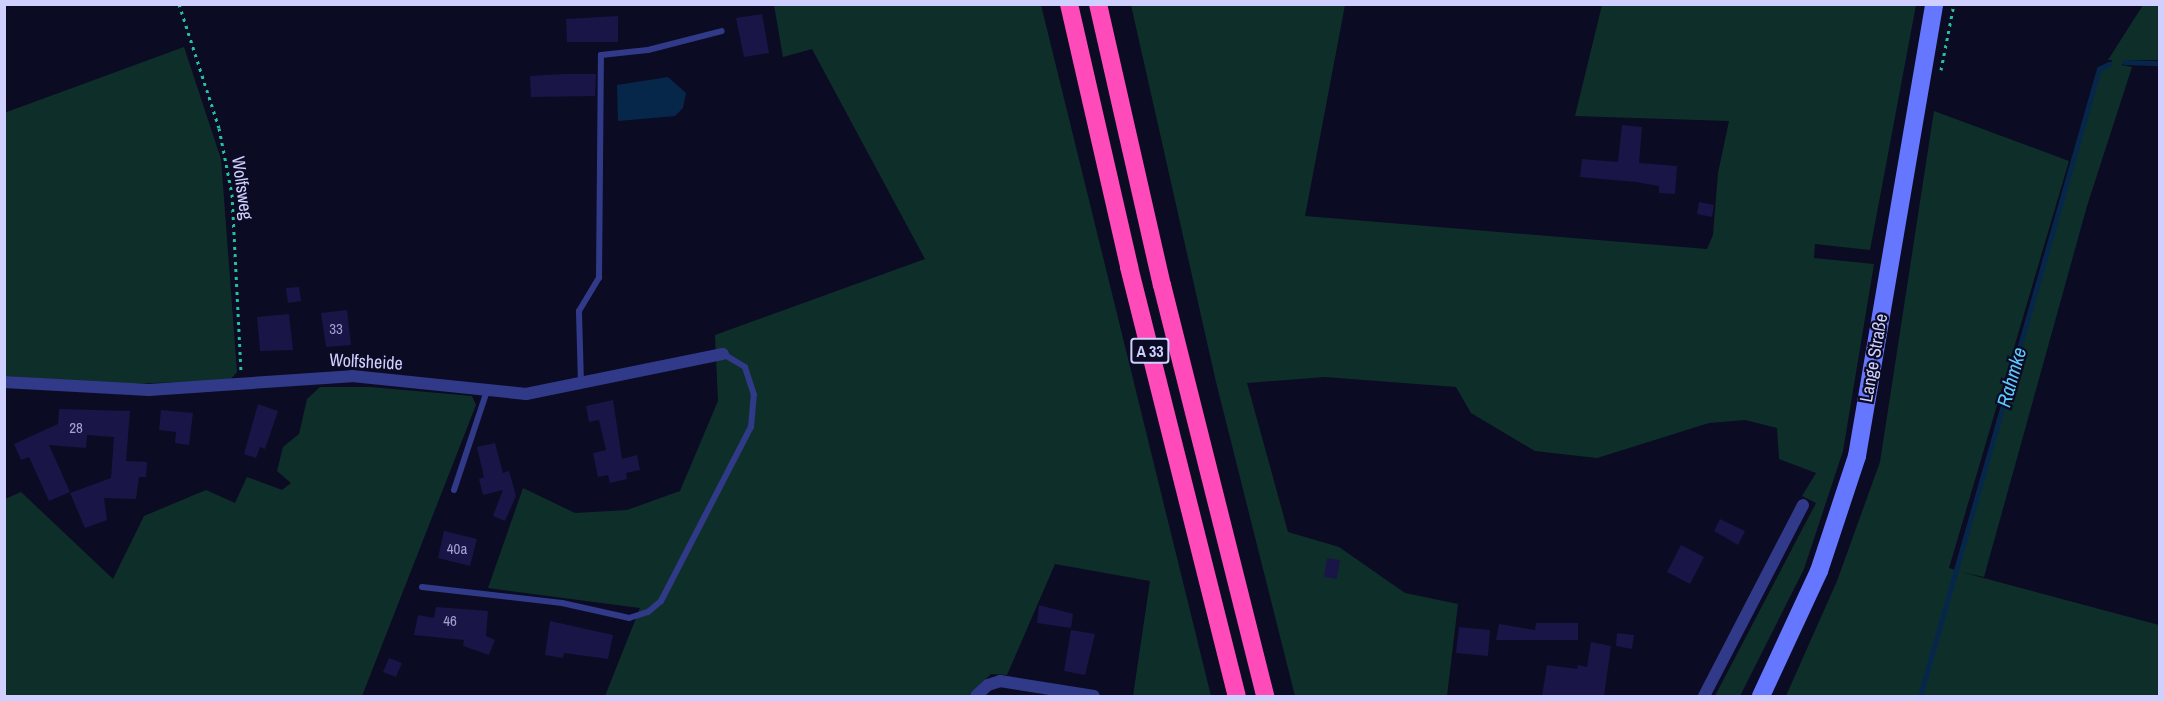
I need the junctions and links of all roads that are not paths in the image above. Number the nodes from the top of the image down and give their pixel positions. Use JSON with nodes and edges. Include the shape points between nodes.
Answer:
{"nodes":[{"id":1,"x":1069,"y":4,"type":"edge"},
{"id":2,"x":1098,"y":4,"type":"edge"},
{"id":3,"x":1934,"y":4,"type":"edge"},
{"id":4,"x":722,"y":31,"type":"dead end"},
{"id":5,"x":723,"y":354,"type":"joint"},
{"id":6,"x":4,"y":382,"type":"edge"},
{"id":7,"x":580,"y":385,"type":"junction"},
{"id":8,"x":488,"y":391,"type":"junction"},
{"id":9,"x":454,"y":490,"type":"dead end"},
{"id":10,"x":1803,"y":505,"type":"dead end"},
{"id":11,"x":422,"y":587,"type":"dead end"},
{"id":12,"x":976,"y":696,"type":"edge"},
{"id":13,"x":1094,"y":696,"type":"edge"},
{"id":14,"x":1237,"y":696,"type":"edge"},
{"id":15,"x":1265,"y":696,"type":"edge"},
{"id":16,"x":1704,"y":696,"type":"edge"},
{"id":17,"x":1761,"y":696,"type":"edge"}],
"edges":[{"from":1,"to":14,"type":"highway","number":"A 33","via":[[1129,267]]},
{"from":2,"to":15,"type":"highway","number":"A 33","via":[[1162,285]]},
{"from":3,"to":17,"type":"street","name":"Lange Straße","via":[[1857,456],[1819,571]]},
{"from":4,"to":7,"type":"lane","via":[[648,50],[601,55],[598,278],[579,311]]},
{"from":5,"to":7,"type":"street","name":"Wolfsheide"},
{"from":5,"to":11,"type":"lane","via":[[745,367],[754,395],[751,427],[661,601],[648,612],[629,618],[562,603]]},
{"from":6,"to":8,"type":"street","name":"Wolfsheide","via":[[149,390],[352,376]]},
{"from":7,"to":8,"type":"street","name":"Wolfsheide","via":[[526,394]]},
{"from":8,"to":9,"type":"lane"},
{"from":10,"to":16,"type":"street"},
{"from":12,"to":13,"type":"street","via":[[1000,681]]}]}
